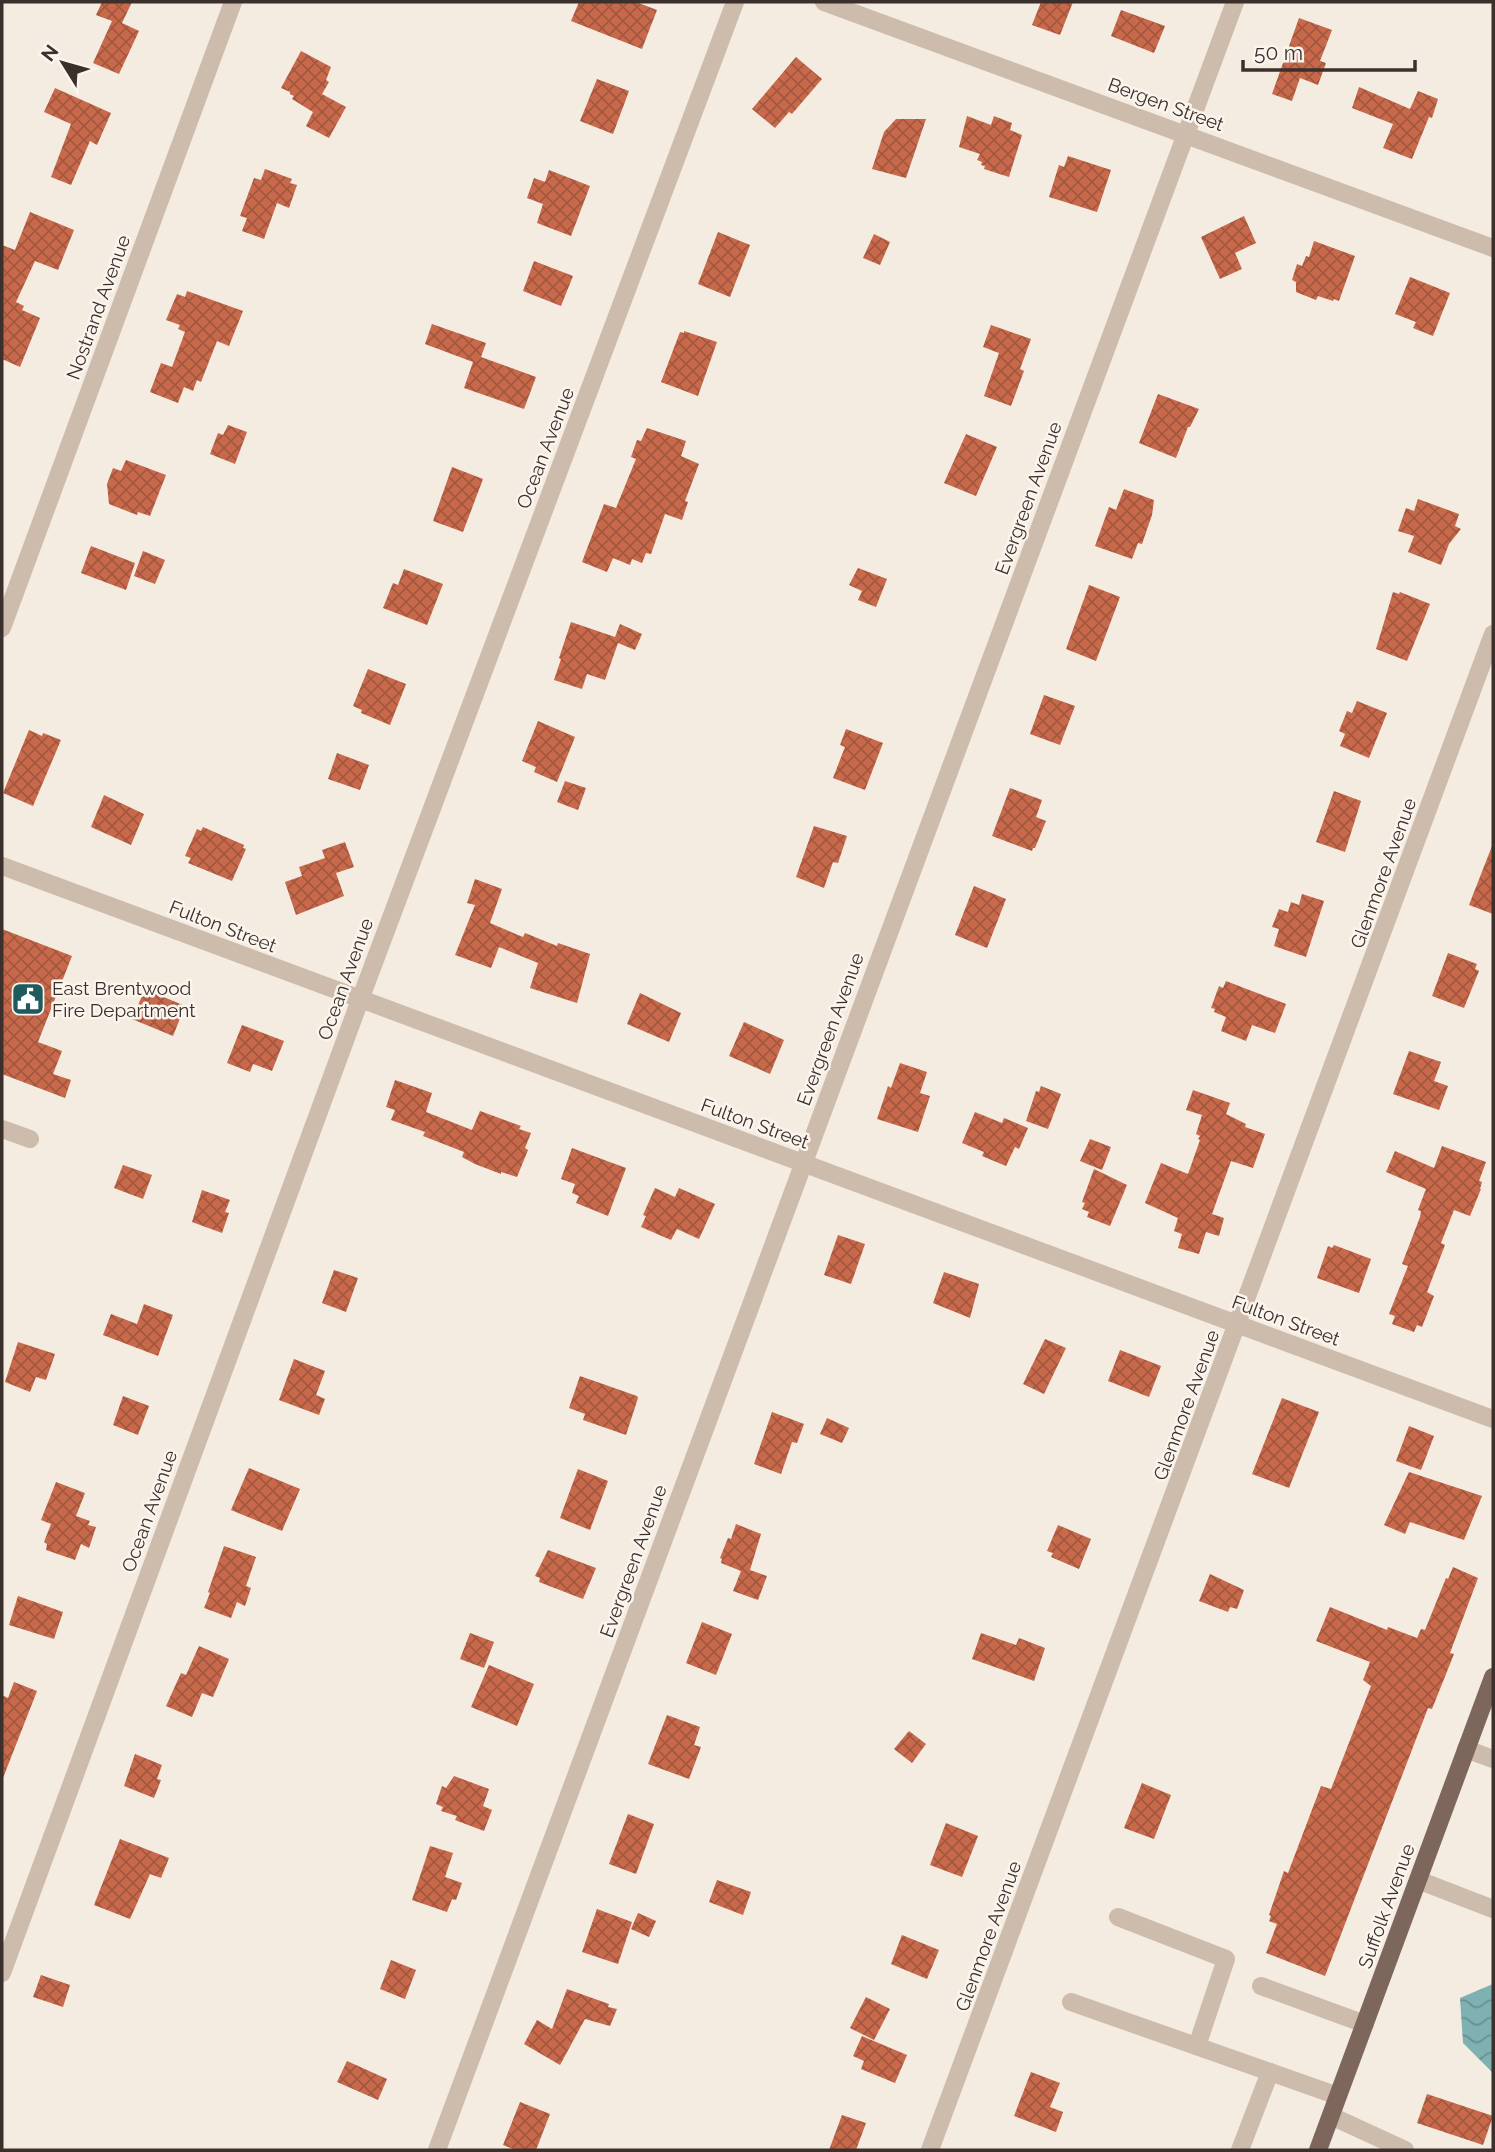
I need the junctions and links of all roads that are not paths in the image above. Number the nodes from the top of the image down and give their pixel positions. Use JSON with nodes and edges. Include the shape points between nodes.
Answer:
{"nodes":[{"id":1,"x":233,"y":2,"type":"edge"},
{"id":2,"x":735,"y":2,"type":"edge"},
{"id":3,"x":824,"y":2,"type":"edge"},
{"id":4,"x":1236,"y":2,"type":"edge"},
{"id":5,"x":1187,"y":134,"type":"junction"},
{"id":6,"x":1493,"y":248,"type":"edge"},
{"id":7,"x":2,"y":628,"type":"edge"},
{"id":8,"x":1493,"y":634,"type":"edge"},
{"id":9,"x":2,"y":866,"type":"edge"},
{"id":10,"x":360,"y":1000,"type":"junction"},
{"id":11,"x":2,"y":1129,"type":"edge"},
{"id":12,"x":30,"y":1139,"type":"dead end"},
{"id":13,"x":803,"y":1163,"type":"junction"},
{"id":14,"x":1239,"y":1324,"type":"junction"},
{"id":15,"x":1493,"y":1419,"type":"edge"},
{"id":16,"x":1493,"y":1677,"type":"edge"},
{"id":17,"x":1466,"y":1749,"type":"junction"},
{"id":18,"x":1493,"y":1759,"type":"edge"},
{"id":19,"x":1418,"y":1880,"type":"junction"},
{"id":20,"x":1493,"y":1909,"type":"edge"},
{"id":21,"x":1118,"y":1917,"type":"dead end"},
{"id":22,"x":2,"y":1973,"type":"edge"},
{"id":23,"x":1261,"y":1986,"type":"dead end"},
{"id":24,"x":1072,"y":2003,"type":"dead end"},
{"id":25,"x":1365,"y":2024,"type":"junction"},
{"id":26,"x":1197,"y":2046,"type":"junction"},
{"id":27,"x":1270,"y":2072,"type":"junction"},
{"id":28,"x":1338,"y":2096,"type":"junction"},
{"id":29,"x":1331,"y":2116,"type":"junction"},
{"id":30,"x":437,"y":2150,"type":"edge"},
{"id":31,"x":930,"y":2150,"type":"edge"},
{"id":32,"x":1240,"y":2150,"type":"edge"},
{"id":33,"x":1318,"y":2150,"type":"edge"},
{"id":34,"x":1405,"y":2150,"type":"edge"}],
"edges":[{"from":1,"to":7,"type":"street","name":"Nostrand Avenue"},
{"from":2,"to":10,"type":"street","name":"Ocean Avenue"},
{"from":3,"to":5,"type":"street","name":"Bergen Street"},
{"from":4,"to":5,"type":"street","name":"Evergreen Avenue"},
{"from":5,"to":6,"type":"street","name":"Bergen Street"},
{"from":5,"to":13,"type":"street","name":"Evergreen Avenue"},
{"from":8,"to":14,"type":"street","name":"Glenmore Avenue"},
{"from":9,"to":10,"type":"street","name":"Fulton Street"},
{"from":10,"to":13,"type":"street","name":"Fulton Street"},
{"from":10,"to":22,"type":"street","name":"Ocean Avenue"},
{"from":11,"to":12,"type":"street"},
{"from":13,"to":14,"type":"street","name":"Fulton Street"},
{"from":13,"to":30,"type":"street","name":"Evergreen Avenue"},
{"from":14,"to":15,"type":"street","name":"Fulton Street"},
{"from":14,"to":31,"type":"street","name":"Glenmore Avenue"},
{"from":16,"to":17,"type":"main road","name":"Suffolk Avenue"},
{"from":17,"to":18,"type":"street"},
{"from":17,"to":19,"type":"main road","name":"Suffolk Avenue"},
{"from":19,"to":20,"type":"street"},
{"from":19,"to":25,"type":"main road","name":"Suffolk Avenue"},
{"from":21,"to":26,"type":"street","via":[[1226,1959]]},
{"from":23,"to":25,"type":"street"},
{"from":24,"to":26,"type":"street"},
{"from":25,"to":28,"type":"main road","name":"Suffolk Avenue"},
{"from":26,"to":27,"type":"street"},
{"from":27,"to":28,"type":"street"},
{"from":27,"to":32,"type":"street"},
{"from":28,"to":29,"type":"main road","name":"Suffolk Avenue"},
{"from":29,"to":33,"type":"main road","name":"Suffolk Avenue"},
{"from":29,"to":34,"type":"street"}]}
